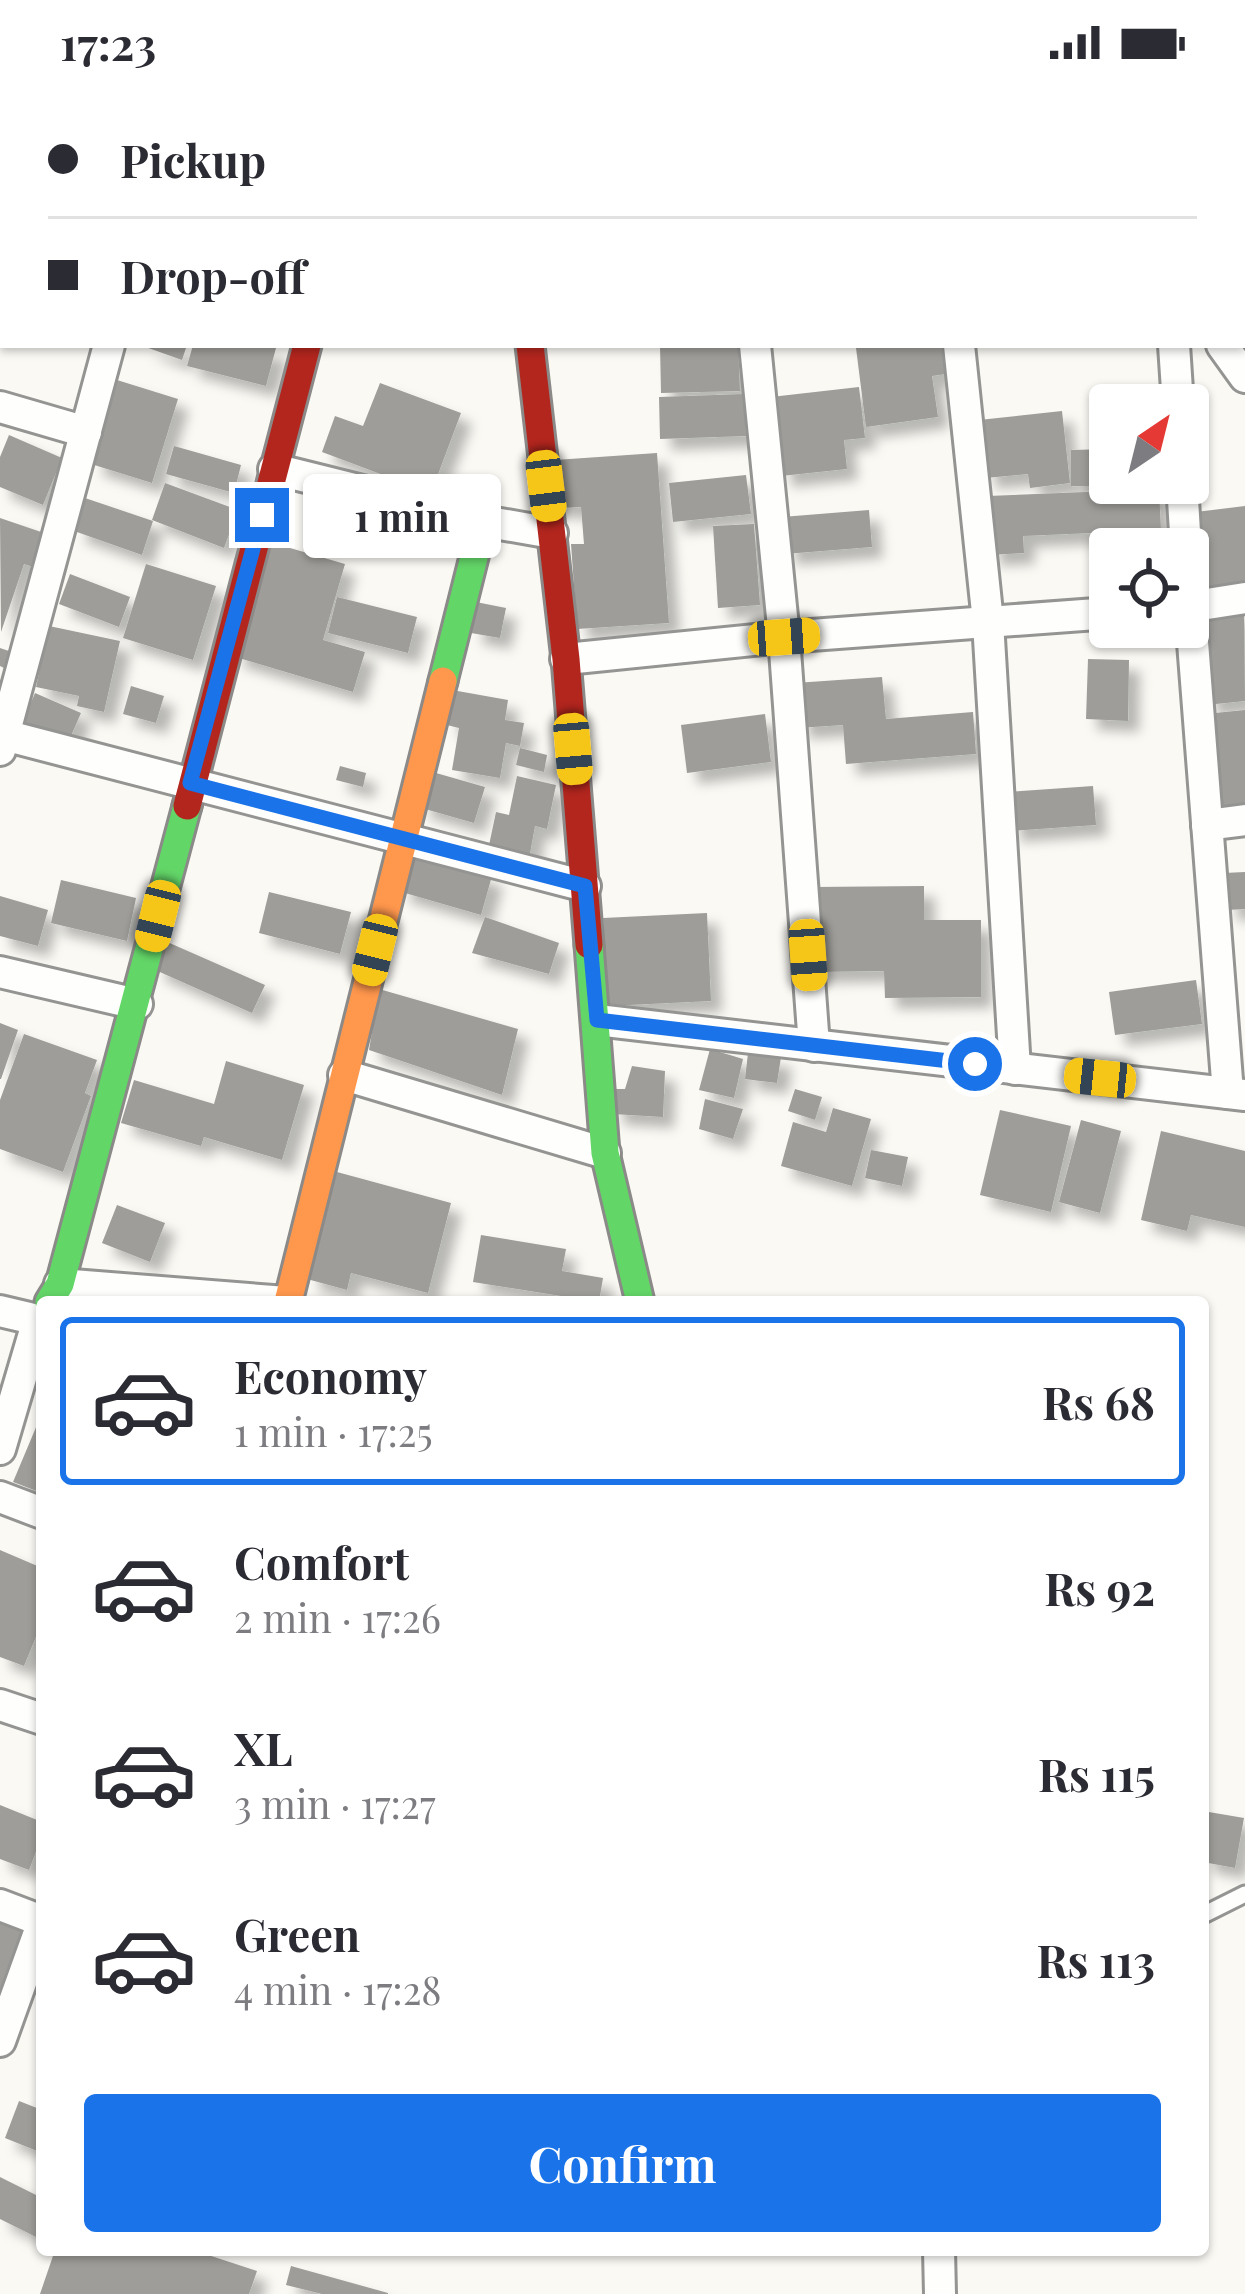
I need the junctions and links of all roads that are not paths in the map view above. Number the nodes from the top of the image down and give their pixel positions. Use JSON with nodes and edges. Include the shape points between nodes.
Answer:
{"nodes":[{"id":1,"x":108,"y":348,"type":"edge"},
{"id":2,"x":306,"y":348,"type":"edge"},
{"id":3,"x":530,"y":348,"type":"edge"},
{"id":4,"x":755,"y":348,"type":"edge"},
{"id":5,"x":959,"y":348,"type":"edge"},
{"id":6,"x":1174,"y":348,"type":"edge"},
{"id":7,"x":1224,"y":348,"type":"edge"},
{"id":8,"x":1245,"y":377,"type":"edge"},
{"id":9,"x":1177,"y":384,"type":"edge"},
{"id":10,"x":0,"y":407,"type":"edge"},
{"id":11,"x":86,"y":432,"type":"junction"},
{"id":12,"x":274,"y":470,"type":"junction"},
{"id":13,"x":483,"y":521,"type":"junction"},
{"id":14,"x":552,"y":533,"type":"junction"},
{"id":15,"x":1209,"y":597,"type":"edge"},
{"id":16,"x":1245,"y":598,"type":"edge"},
{"id":17,"x":1089,"y":615,"type":"edge"},
{"id":18,"x":988,"y":622,"type":"junction"},
{"id":19,"x":784,"y":637,"type":"junction"},
{"id":20,"x":1193,"y":648,"type":"edge"},
{"id":21,"x":566,"y":658,"type":"junction"},
{"id":22,"x":2,"y":742,"type":"edge"},
{"id":23,"x":190,"y":783,"type":"junction"},
{"id":24,"x":1245,"y":820,"type":"edge"},
{"id":25,"x":1207,"y":825,"type":"junction"},
{"id":26,"x":404,"y":837,"type":"junction"},
{"id":27,"x":585,"y":886,"type":"junction"},
{"id":28,"x":0,"y":972,"type":"edge"},
{"id":29,"x":137,"y":1004,"type":"junction"},
{"id":30,"x":597,"y":1020,"type":"junction"},
{"id":31,"x":814,"y":1046,"type":"junction"},
{"id":32,"x":1015,"y":1069,"type":"junction"},
{"id":33,"x":344,"y":1075,"type":"junction"},
{"id":34,"x":1236,"y":1094,"type":"edge"},
{"id":35,"x":605,"y":1153,"type":"junction"},
{"id":36,"x":50,"y":1296,"type":"edge"},
{"id":37,"x":289,"y":1296,"type":"edge"},
{"id":38,"x":639,"y":1296,"type":"edge"},
{"id":39,"x":36,"y":1306,"type":"edge"},
{"id":40,"x":0,"y":1310,"type":"edge"},
{"id":41,"x":36,"y":1339,"type":"edge"},
{"id":42,"x":0,"y":1449,"type":"edge"},
{"id":43,"x":0,"y":1497,"type":"edge"},
{"id":44,"x":36,"y":1511,"type":"edge"},
{"id":45,"x":0,"y":1705,"type":"edge"},
{"id":46,"x":36,"y":1717,"type":"edge"},
{"id":47,"x":1245,"y":1894,"type":"edge"},
{"id":48,"x":0,"y":1905,"type":"edge"},
{"id":49,"x":1209,"y":1913,"type":"edge"},
{"id":50,"x":36,"y":1920,"type":"edge"},
{"id":51,"x":36,"y":1940,"type":"edge"},
{"id":52,"x":0,"y":2041,"type":"edge"},
{"id":53,"x":939,"y":2256,"type":"edge"},
{"id":54,"x":940,"y":2294,"type":"edge"}],
"edges":[{"from":1,"to":11,"type":"street"},
{"from":2,"to":12,"type":"street"},
{"from":3,"to":14,"type":"street"},
{"from":4,"to":19,"type":"street"},
{"from":5,"to":18,"type":"street"},
{"from":6,"to":9,"type":"street"},
{"from":7,"to":8,"type":"street"},
{"from":10,"to":11,"type":"street"},
{"from":11,"to":22,"type":"street"},
{"from":12,"to":13,"type":"street"},
{"from":12,"to":23,"type":"street"},
{"from":13,"to":14,"type":"street"},
{"from":13,"to":26,"type":"street"},
{"from":14,"to":21,"type":"street"},
{"from":15,"to":16,"type":"street"},
{"from":17,"to":18,"type":"street"},
{"from":18,"to":19,"type":"street"},
{"from":18,"to":32,"type":"street"},
{"from":19,"to":21,"type":"street"},
{"from":19,"to":31,"type":"street"},
{"from":20,"to":25,"type":"street"},
{"from":21,"to":27,"type":"street"},
{"from":22,"to":23,"type":"street"},
{"from":23,"to":26,"type":"street"},
{"from":23,"to":29,"type":"street"},
{"from":24,"to":25,"type":"street"},
{"from":25,"to":34,"type":"street"},
{"from":26,"to":27,"type":"street"},
{"from":26,"to":33,"type":"street"},
{"from":27,"to":30,"type":"street"},
{"from":28,"to":29,"type":"street"},
{"from":29,"to":36,"type":"street"},
{"from":30,"to":31,"type":"street"},
{"from":30,"to":35,"type":"street"},
{"from":31,"to":32,"type":"street"},
{"from":32,"to":34,"type":"street"},
{"from":33,"to":35,"type":"street"},
{"from":33,"to":37,"type":"street"},
{"from":35,"to":38,"type":"street"},
{"from":39,"to":40,"type":"street"},
{"from":41,"to":42,"type":"street"},
{"from":43,"to":44,"type":"street"},
{"from":45,"to":46,"type":"street"},
{"from":47,"to":49,"type":"lane"},
{"from":48,"to":50,"type":"street"},
{"from":51,"to":52,"type":"street"},
{"from":53,"to":54,"type":"street"}]}
